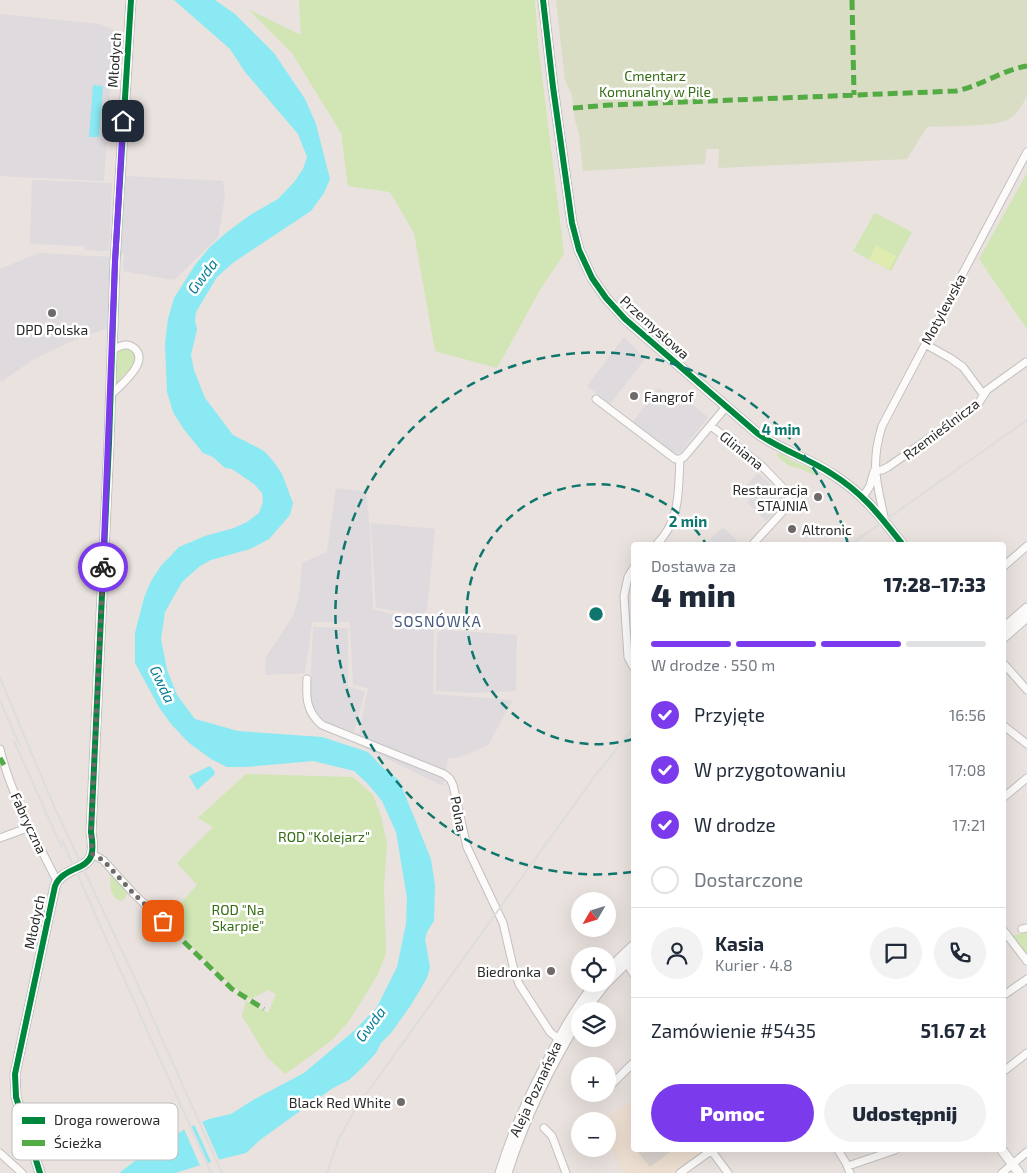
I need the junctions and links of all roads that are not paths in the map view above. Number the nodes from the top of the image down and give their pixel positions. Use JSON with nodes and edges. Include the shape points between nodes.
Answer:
{"nodes":[{"id":1,"x":131,"y":0,"type":"edge"},
{"id":2,"x":543,"y":0,"type":"edge"},
{"id":3,"x":1027,"y":152,"type":"edge"},
{"id":4,"x":925,"y":344,"type":"junction"},
{"id":5,"x":112,"y":350,"type":"junction"},
{"id":6,"x":1026,"y":362,"type":"edge"},
{"id":7,"x":983,"y":394,"type":"junction"},
{"id":8,"x":111,"y":395,"type":"junction"},
{"id":9,"x":596,"y":400,"type":"dead end"},
{"id":10,"x":726,"y":407,"type":"junction"},
{"id":11,"x":711,"y":426,"type":"junction"},
{"id":12,"x":680,"y":459,"type":"junction"},
{"id":13,"x":874,"y":471,"type":"junction"},
{"id":14,"x":878,"y":493,"type":"junction"},
{"id":15,"x":865,"y":499,"type":"junction"},
{"id":16,"x":885,"y":521,"type":"junction"},
{"id":17,"x":658,"y":542,"type":"edge"},
{"id":18,"x":755,"y":542,"type":"edge"},
{"id":19,"x":901,"y":542,"type":"edge"},
{"id":20,"x":1027,"y":546,"type":"edge"},
{"id":21,"x":1006,"y":564,"type":"edge"},
{"id":22,"x":631,"y":572,"type":"edge"},
{"id":23,"x":1027,"y":608,"type":"edge"},
{"id":24,"x":1027,"y":617,"type":"edge"},
{"id":25,"x":1006,"y":626,"type":"edge"},
{"id":26,"x":1006,"y":636,"type":"edge"},
{"id":27,"x":631,"y":662,"type":"edge"},
{"id":28,"x":1006,"y":666,"type":"edge"},
{"id":29,"x":307,"y":679,"type":"dead end"},
{"id":30,"x":1024,"y":681,"type":"edge"},
{"id":31,"x":1027,"y":690,"type":"edge"},
{"id":32,"x":1006,"y":730,"type":"edge"},
{"id":33,"x":1027,"y":744,"type":"edge"},
{"id":34,"x":0,"y":749,"type":"edge"},
{"id":35,"x":2,"y":761,"type":"edge"},
{"id":36,"x":1027,"y":778,"type":"edge"},
{"id":37,"x":1006,"y":795,"type":"edge"},
{"id":38,"x":30,"y":827,"type":"junction"},
{"id":39,"x":0,"y":838,"type":"edge"},
{"id":40,"x":92,"y":854,"type":"junction"},
{"id":41,"x":57,"y":881,"type":"junction"},
{"id":42,"x":173,"y":931,"type":"dead end"},
{"id":43,"x":1006,"y":934,"type":"edge"},
{"id":44,"x":631,"y":948,"type":"edge"},
{"id":45,"x":631,"y":958,"type":"edge"},
{"id":46,"x":1027,"y":961,"type":"edge"},
{"id":47,"x":616,"y":962,"type":"edge"},
{"id":48,"x":626,"y":962,"type":"junction"},
{"id":49,"x":631,"y":970,"type":"edge"},
{"id":50,"x":616,"y":973,"type":"edge"},
{"id":51,"x":1027,"y":978,"type":"edge"},
{"id":52,"x":589,"y":992,"type":"edge"},
{"id":53,"x":599,"y":992,"type":"edge"},
{"id":54,"x":1006,"y":994,"type":"edge"},
{"id":55,"x":591,"y":1002,"type":"edge"},
{"id":56,"x":571,"y":1028,"type":"edge"},
{"id":57,"x":563,"y":1038,"type":"junction"},
{"id":58,"x":1027,"y":1053,"type":"edge"},
{"id":59,"x":631,"y":1065,"type":"edge"},
{"id":60,"x":1006,"y":1069,"type":"edge"},
{"id":61,"x":616,"y":1080,"type":"edge"},
{"id":62,"x":18,"y":1103,"type":"edge"},
{"id":63,"x":544,"y":1128,"type":"dead end"},
{"id":64,"x":708,"y":1152,"type":"edge"},
{"id":65,"x":712,"y":1152,"type":"edge"},
{"id":66,"x":839,"y":1152,"type":"edge"},
{"id":67,"x":890,"y":1152,"type":"edge"},
{"id":68,"x":1003,"y":1152,"type":"edge"},
{"id":69,"x":1027,"y":1152,"type":"edge"},
{"id":70,"x":0,"y":1153,"type":"edge"},
{"id":71,"x":36,"y":1160,"type":"edge"},
{"id":72,"x":1012,"y":1164,"type":"junction"},
{"id":73,"x":849,"y":1169,"type":"edge"},
{"id":74,"x":505,"y":1171,"type":"edge"},
{"id":75,"x":22,"y":1173,"type":"edge"},
{"id":76,"x":40,"y":1173,"type":"edge"},
{"id":77,"x":566,"y":1173,"type":"edge"},
{"id":78,"x":680,"y":1173,"type":"edge"},
{"id":79,"x":728,"y":1173,"type":"edge"},
{"id":80,"x":1002,"y":1173,"type":"edge"},
{"id":81,"x":1019,"y":1173,"type":"edge"}],
"edges":[{"from":1,"to":5,"type":"street","name":"Młodych"},
{"from":2,"to":10,"type":"street","name":"Przemysłowa","via":[[572,223],[585,264],[597,286],[620,314]]},
{"from":3,"to":4,"type":"street","name":"Motylewska"},
{"from":4,"to":7,"type":"street","via":[[963,367]]},
{"from":4,"to":13,"type":"street","name":"Motylewska","via":[[884,422],[876,446]]},
{"from":5,"to":8,"type":"street","name":"Młodych"},
{"from":5,"to":8,"type":"street","via":[[122,345],[131,346],[139,359],[136,368]]},
{"from":6,"to":7,"type":"street","name":"Rzemieślnicza"},
{"from":7,"to":13,"type":"street","name":"Rzemieślnicza","via":[[978,404],[934,436],[888,467]]},
{"from":8,"to":40,"type":"street","name":"Młodych"},
{"from":9,"to":12,"type":"street","via":[[670,457]]},
{"from":10,"to":11,"type":"street","name":"Gliniana"},
{"from":10,"to":15,"type":"street","name":"Przemysłowa","via":[[764,438],[825,470]]},
{"from":11,"to":12,"type":"street","name":"Gliniana"},
{"from":11,"to":18,"type":"street","name":"Gliniana","via":[[762,466],[787,492],[786,508]]},
{"from":12,"to":17,"type":"street","via":[[676,513]]},
{"from":13,"to":14,"type":"street","name":"Motylewska"},
{"from":13,"to":15,"type":"street","name":"Motylewska"},
{"from":14,"to":15,"type":"street"},
{"from":14,"to":16,"type":"street","name":"Motylewska"},
{"from":15,"to":16,"type":"street","name":"Przemysłowa"},
{"from":16,"to":19,"type":"street","name":"Motylewska"},
{"from":20,"to":21,"type":"street"},
{"from":22,"to":27,"type":"street","via":[[624,596]]},
{"from":23,"to":25,"type":"street"},
{"from":24,"to":26,"type":"street"},
{"from":28,"to":30,"type":"street"},
{"from":29,"to":57,"type":"street","name":"Polna","via":[[307,704],[313,717],[322,725],[444,774],[452,781],[464,840],[503,923],[515,976],[544,1024]]},
{"from":30,"to":31,"type":"street"},
{"from":32,"to":33,"type":"street"},
{"from":34,"to":35,"type":"street","name":"Fabryczna"},
{"from":35,"to":38,"type":"street","name":"Fabryczna"},
{"from":36,"to":37,"type":"street"},
{"from":38,"to":39,"type":"street"},
{"from":38,"to":41,"type":"street","name":"Fabryczna"},
{"from":40,"to":41,"type":"street","name":"Młodych","via":[[88,861],[66,872]]},
{"from":40,"to":42,"type":"street","via":[[103,860]]},
{"from":41,"to":62,"type":"street","name":"Młodych","via":[[15,1074]]},
{"from":43,"to":46,"type":"street"},
{"from":44,"to":47,"type":"street"},
{"from":45,"to":48,"type":"street"},
{"from":48,"to":49,"type":"street"},
{"from":48,"to":50,"type":"street"},
{"from":51,"to":54,"type":"street"},
{"from":52,"to":57,"type":"street","name":"Aleja Poznańska"},
{"from":53,"to":55,"type":"street"},
{"from":56,"to":57,"type":"street","name":"Aleja Poznańska"},
{"from":57,"to":74,"type":"street","name":"Aleja Poznańska"},
{"from":58,"to":60,"type":"street"},
{"from":59,"to":61,"type":"street"},
{"from":63,"to":77,"type":"street","via":[[552,1136]]},
{"from":64,"to":78,"type":"street"},
{"from":65,"to":79,"type":"street"},
{"from":66,"to":73,"type":"street"},
{"from":67,"to":73,"type":"street"},
{"from":68,"to":72,"type":"street"},
{"from":69,"to":72,"type":"street"},
{"from":70,"to":75,"type":"street"},
{"from":71,"to":76,"type":"street","name":"Młodych"},
{"from":72,"to":80,"type":"street"},
{"from":72,"to":81,"type":"street"}]}
